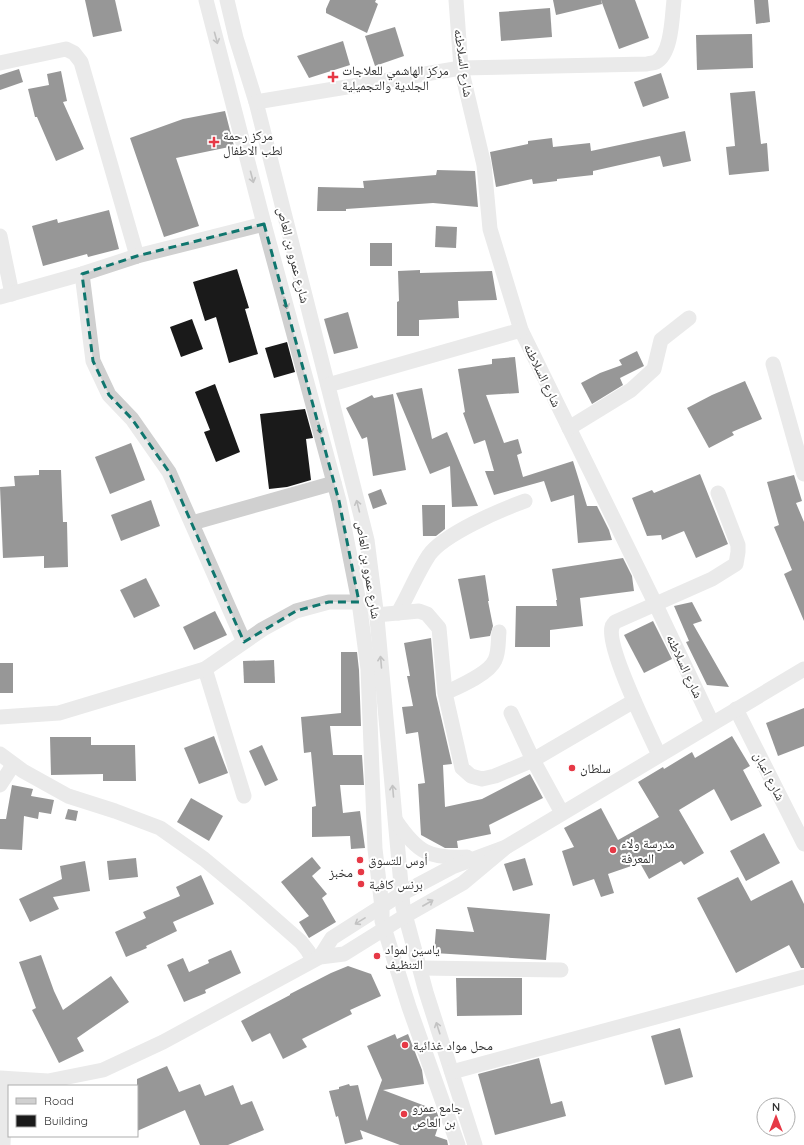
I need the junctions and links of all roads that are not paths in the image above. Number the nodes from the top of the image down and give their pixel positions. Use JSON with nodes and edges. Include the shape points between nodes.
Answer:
{"nodes":[{"id":1,"x":206,"y":0,"type":"edge"},
{"id":2,"x":227,"y":0,"type":"edge"},
{"id":3,"x":456,"y":0,"type":"edge"},
{"id":4,"x":674,"y":0,"type":"edge"},
{"id":5,"x":0,"y":63,"type":"edge"},
{"id":6,"x":461,"y":68,"type":"junction"},
{"id":7,"x":256,"y":102,"type":"junction"},
{"id":8,"x":264,"y":224,"type":"junction"},
{"id":9,"x":0,"y":236,"type":"edge"},
{"id":10,"x":137,"y":256,"type":"junction"},
{"id":11,"x":82,"y":274,"type":"junction"},
{"id":12,"x":6,"y":296,"type":"edge"},
{"id":13,"x":689,"y":318,"type":"dead end"},
{"id":14,"x":521,"y":330,"type":"junction"},
{"id":15,"x":773,"y":364,"type":"dead end"},
{"id":16,"x":328,"y":385,"type":"junction"},
{"id":17,"x":569,"y":428,"type":"junction"},
{"id":18,"x":804,"y":474,"type":"edge"},
{"id":19,"x":334,"y":483,"type":"junction"},
{"id":20,"x":718,"y":492,"type":"dead end"},
{"id":21,"x":525,"y":500,"type":"dead end"},
{"id":22,"x":192,"y":523,"type":"junction"},
{"id":23,"x":360,"y":602,"type":"junction"},
{"id":24,"x":655,"y":603,"type":"junction"},
{"id":25,"x":398,"y":613,"type":"junction"},
{"id":26,"x":376,"y":615,"type":"junction"},
{"id":27,"x":499,"y":632,"type":"dead end"},
{"id":28,"x":244,"y":642,"type":"junction"},
{"id":29,"x":205,"y":669,"type":"junction"},
{"id":30,"x":804,"y":669,"type":"edge"},
{"id":31,"x":445,"y":693,"type":"junction"},
{"id":32,"x":634,"y":701,"type":"junction"},
{"id":33,"x":736,"y":709,"type":"junction"},
{"id":34,"x":511,"y":713,"type":"dead end"},
{"id":35,"x":0,"y":717,"type":"edge"},
{"id":36,"x":712,"y":723,"type":"junction"},
{"id":37,"x":0,"y":754,"type":"edge"},
{"id":38,"x":659,"y":755,"type":"junction"},
{"id":39,"x":533,"y":760,"type":"junction"},
{"id":40,"x":13,"y":764,"type":"junction"},
{"id":41,"x":0,"y":785,"type":"edge"},
{"id":42,"x":244,"y":796,"type":"dead end"},
{"id":43,"x":562,"y":813,"type":"junction"},
{"id":44,"x":395,"y":819,"type":"junction"},
{"id":45,"x":804,"y":844,"type":"edge"},
{"id":46,"x":506,"y":847,"type":"junction"},
{"id":47,"x":482,"y":857,"type":"junction"},
{"id":48,"x":401,"y":894,"type":"junction"},
{"id":49,"x":382,"y":907,"type":"junction"},
{"id":50,"x":405,"y":916,"type":"junction"},
{"id":51,"x":385,"y":929,"type":"junction"},
{"id":52,"x":316,"y":958,"type":"junction"},
{"id":53,"x":420,"y":968,"type":"junction"},
{"id":54,"x":561,"y":970,"type":"dead end"},
{"id":55,"x":804,"y":977,"type":"edge"},
{"id":56,"x":452,"y":1072,"type":"junction"},
{"id":57,"x":3,"y":1078,"type":"edge"},
{"id":58,"x":3,"y":1145,"type":"edge"},
{"id":59,"x":458,"y":1145,"type":"edge"},
{"id":60,"x":475,"y":1145,"type":"edge"}],
"edges":[{"from":1,"to":8,"type":"street","one_way":true},
{"from":2,"to":7,"type":"street","name":"شارع عمرو بن العاص"},
{"from":3,"to":6,"type":"street","name":"شارع السلاطنه"},
{"from":4,"to":6,"type":"street","via":[[668,46],[663,57],[656,62]]},
{"from":5,"to":10,"type":"street","via":[[66,49],[74,53],[81,62]]},
{"from":6,"to":7,"type":"street"},
{"from":6,"to":14,"type":"street","name":"شارع السلاطنه","via":[[484,165],[490,229]]},
{"from":7,"to":16,"type":"street","name":"شارع عمرو بن العاص"},
{"from":8,"to":10,"type":"street"},
{"from":8,"to":19,"type":"street","one_way":true},
{"from":9,"to":12,"type":"street"},
{"from":10,"to":11,"type":"street"},
{"from":11,"to":12,"type":"street"},
{"from":11,"to":22,"type":"street","via":[[93,361],[109,395],[132,419],[169,472]]},
{"from":13,"to":17,"type":"street","via":[[661,340],[654,370],[631,390]]},
{"from":14,"to":16,"type":"street"},
{"from":14,"to":17,"type":"street","name":"شارع السلاطنه"},
{"from":15,"to":18,"type":"street"},
{"from":26,"to":16,"type":"street","name":"شارع عمرو بن العاص","one_way":true,"via":[[367,540]]},
{"from":17,"to":24,"type":"street","name":"شارع السلاطنه"},
{"from":19,"to":22,"type":"street"},
{"from":19,"to":23,"type":"street"},
{"from":20,"to":24,"type":"street","via":[[738,545],[736,564],[712,579]]},
{"from":21,"to":25,"type":"street","via":[[452,535],[438,546],[430,554]]},
{"from":22,"to":28,"type":"street"},
{"from":23,"to":28,"type":"street","via":[[329,602],[296,611]]},
{"from":23,"to":49,"type":"street","via":[[368,669],[375,849]]},
{"from":24,"to":32,"type":"street","via":[[615,622],[612,627],[615,649]]},
{"from":24,"to":36,"type":"street","name":"شارع السلاطنه"},
{"from":25,"to":26,"type":"street"},
{"from":25,"to":31,"type":"street","via":[[419,611],[427,614],[439,628]]},
{"from":44,"to":26,"type":"street","name":"شارع عمرو بن العاص","one_way":true},
{"from":27,"to":31,"type":"street","via":[[494,662],[482,673]]},
{"from":28,"to":29,"type":"street"},
{"from":29,"to":35,"type":"street","via":[[59,713]]},
{"from":29,"to":42,"type":"street"},
{"from":30,"to":33,"type":"street"},
{"from":31,"to":39,"type":"street","via":[[462,768],[471,776],[482,779],[495,776]]},
{"from":32,"to":38,"type":"street"},
{"from":32,"to":39,"type":"street"},
{"from":33,"to":36,"type":"street"},
{"from":33,"to":45,"type":"street","name":"شارع اعبان"},
{"from":34,"to":39,"type":"street"},
{"from":36,"to":38,"type":"street"},
{"from":37,"to":40,"type":"street"},
{"from":38,"to":43,"type":"street"},
{"from":39,"to":43,"type":"street"},
{"from":40,"to":41,"type":"street"},
{"from":40,"to":52,"type":"street","via":[[68,796],[160,828],[204,859],[251,898]]},
{"from":43,"to":46,"type":"street"},
{"from":44,"to":47,"type":"street","via":[[406,837],[419,848],[435,856]]},
{"from":44,"to":48,"type":"street","name":"شارع عمرو بن العاص"},
{"from":46,"to":47,"type":"street"},
{"from":50,"to":46,"type":"street","one_way":true,"via":[[463,883]]},
{"from":47,"to":48,"type":"street","via":[[452,867]]},
{"from":48,"to":49,"type":"street"},
{"from":48,"to":50,"type":"street","name":"شارع عمرو بن العاص"},
{"from":49,"to":51,"type":"street"},
{"from":49,"to":52,"type":"street","one_way":true,"via":[[332,938]]},
{"from":50,"to":51,"type":"street"},
{"from":50,"to":53,"type":"street","name":"شارع عمرو بن العاص"},
{"from":51,"to":52,"type":"street","via":[[344,954]]},
{"from":51,"to":59,"type":"street"},
{"from":52,"to":57,"type":"street","via":[[163,1042],[103,1070],[48,1081]]},
{"from":53,"to":54,"type":"street"},
{"from":56,"to":53,"type":"street","name":"شارع عمرو بن العاص","one_way":true},
{"from":55,"to":56,"type":"street"},
{"from":56,"to":60,"type":"street","name":"شارع عمرو بن العاص"},
{"from":57,"to":58,"type":"street"}]}
